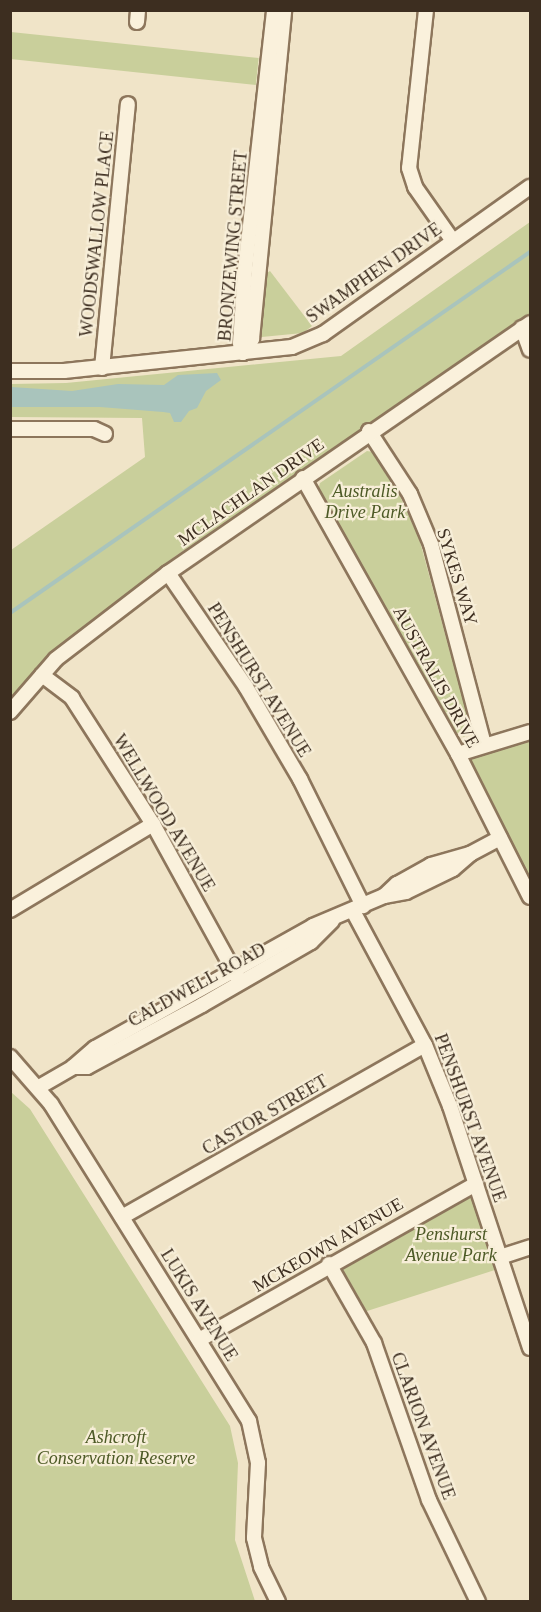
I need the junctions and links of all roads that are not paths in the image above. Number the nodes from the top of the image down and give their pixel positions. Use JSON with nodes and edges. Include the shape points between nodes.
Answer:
{"nodes":[{"id":1,"x":274,"y":10,"type":"edge"},
{"id":2,"x":284,"y":10,"type":"edge"},
{"id":3,"x":426,"y":10,"type":"edge"},
{"id":4,"x":128,"y":104,"type":"dead end"},
{"id":5,"x":531,"y":188,"type":"edge"},
{"id":6,"x":453,"y":241,"type":"junction"},
{"id":7,"x":526,"y":325,"type":"edge"},
{"id":8,"x":531,"y":350,"type":"edge"},
{"id":9,"x":243,"y":353,"type":"junction"},
{"id":10,"x":102,"y":368,"type":"junction"},
{"id":11,"x":10,"y":371,"type":"edge"},
{"id":12,"x":10,"y":429,"type":"edge"},
{"id":13,"x":369,"y":431,"type":"junction"},
{"id":14,"x":105,"y":434,"type":"dead end"},
{"id":15,"x":303,"y":478,"type":"junction"},
{"id":16,"x":168,"y":573,"type":"junction"},
{"id":17,"x":42,"y":675,"type":"junction"},
{"id":18,"x":10,"y":712,"type":"edge"},
{"id":19,"x":531,"y":732,"type":"edge"},
{"id":20,"x":484,"y":744,"type":"junction"},
{"id":21,"x":458,"y":754,"type":"junction"},
{"id":22,"x":153,"y":824,"type":"junction"},
{"id":23,"x":500,"y":838,"type":"junction"},
{"id":24,"x":531,"y":897,"type":"edge"},
{"id":25,"x":358,"y":909,"type":"junction"},
{"id":26,"x":10,"y":910,"type":"edge"},
{"id":27,"x":237,"y":976,"type":"junction"},
{"id":28,"x":425,"y":1045,"type":"junction"},
{"id":29,"x":10,"y":1057,"type":"edge"},
{"id":30,"x":39,"y":1087,"type":"junction"},
{"id":31,"x":476,"y":1184,"type":"junction"},
{"id":32,"x":122,"y":1217,"type":"junction"},
{"id":33,"x":531,"y":1247,"type":"edge"},
{"id":34,"x":500,"y":1257,"type":"junction"},
{"id":35,"x":330,"y":1264,"type":"junction"},
{"id":36,"x":199,"y":1340,"type":"junction"},
{"id":37,"x":531,"y":1348,"type":"edge"},
{"id":38,"x":278,"y":1602,"type":"edge"},
{"id":39,"x":478,"y":1602,"type":"edge"}],
"edges":[{"from":1,"to":9,"type":"street","name":"BRONZEWING STREET","via":[[245,270],[240,343]]},
{"from":2,"to":9,"type":"street","name":"BRONZEWING STREET","via":[[252,339]]},
{"from":3,"to":6,"type":"street","via":[[410,168],[415,187]]},
{"from":4,"to":10,"type":"street","name":"WOODSWALLOW PLACE"},
{"from":5,"to":6,"type":"street","name":"SWAMPHEN DRIVE"},
{"from":6,"to":9,"type":"street","name":"SWAMPHEN DRIVE","via":[[323,334],[292,346]]},
{"from":7,"to":8,"type":"street"},
{"from":7,"to":13,"type":"street","name":"MCLACHLAN DRIVE"},
{"from":9,"to":10,"type":"street","name":"SWAMPHEN DRIVE"},
{"from":10,"to":11,"type":"street","name":"SWAMPHEN DRIVE"},
{"from":12,"to":14,"type":"street","via":[[94,429]]},
{"from":13,"to":15,"type":"street","name":"MCLACHLAN DRIVE"},
{"from":13,"to":20,"type":"street","name":"SYKES WAY","via":[[410,494],[431,544]]},
{"from":15,"to":16,"type":"street","name":"MCLACHLAN DRIVE"},
{"from":15,"to":21,"type":"street","name":"AUSTRALIS DRIVE"},
{"from":16,"to":17,"type":"street","name":"MCLACHLAN DRIVE","via":[[56,659]]},
{"from":16,"to":25,"type":"street","name":"PENSHURST AVENUE","via":[[246,687],[300,779]]},
{"from":17,"to":18,"type":"street","name":"MCLACHLAN DRIVE","via":[[27,697]]},
{"from":17,"to":22,"type":"street","name":"WELLWOOD AVENUE","via":[[72,698]]},
{"from":19,"to":20,"type":"street"},
{"from":20,"to":21,"type":"street"},
{"from":21,"to":23,"type":"street","name":"AUSTRALIS DRIVE"},
{"from":22,"to":26,"type":"street"},
{"from":22,"to":27,"type":"street","name":"WELLWOOD AVENUE"},
{"from":23,"to":24,"type":"street","name":"AUSTRALIS DRIVE"},
{"from":23,"to":25,"type":"street","name":"CALDWELL ROAD","via":[[444,874]]},
{"from":25,"to":27,"type":"street","name":"CALDWELL ROAD","via":[[313,926]]},
{"from":25,"to":28,"type":"street","name":"PENSHURST AVENUE"},
{"from":27,"to":30,"type":"street","name":"CALDWELL ROAD","via":[[95,1048],[73,1067]]},
{"from":28,"to":31,"type":"street","name":"PENSHURST AVENUE"},
{"from":28,"to":32,"type":"street","name":"CASTOR STREET"},
{"from":29,"to":30,"type":"street","name":"LUKIS AVENUE"},
{"from":30,"to":32,"type":"street","name":"LUKIS AVENUE"},
{"from":31,"to":34,"type":"street","name":"PENSHURST AVENUE"},
{"from":31,"to":35,"type":"street","name":"MCKEOWN AVENUE"},
{"from":32,"to":36,"type":"street","name":"LUKIS AVENUE"},
{"from":33,"to":34,"type":"street"},
{"from":34,"to":37,"type":"street","name":"PENSHURST AVENUE"},
{"from":35,"to":36,"type":"street","name":"MCKEOWN AVENUE"},
{"from":35,"to":39,"type":"street","name":"CLARION AVENUE","via":[[374,1343],[429,1500]]},
{"from":36,"to":38,"type":"street","name":"LUKIS AVENUE","via":[[253,1432],[258,1462],[254,1538],[261,1567]]}]}
